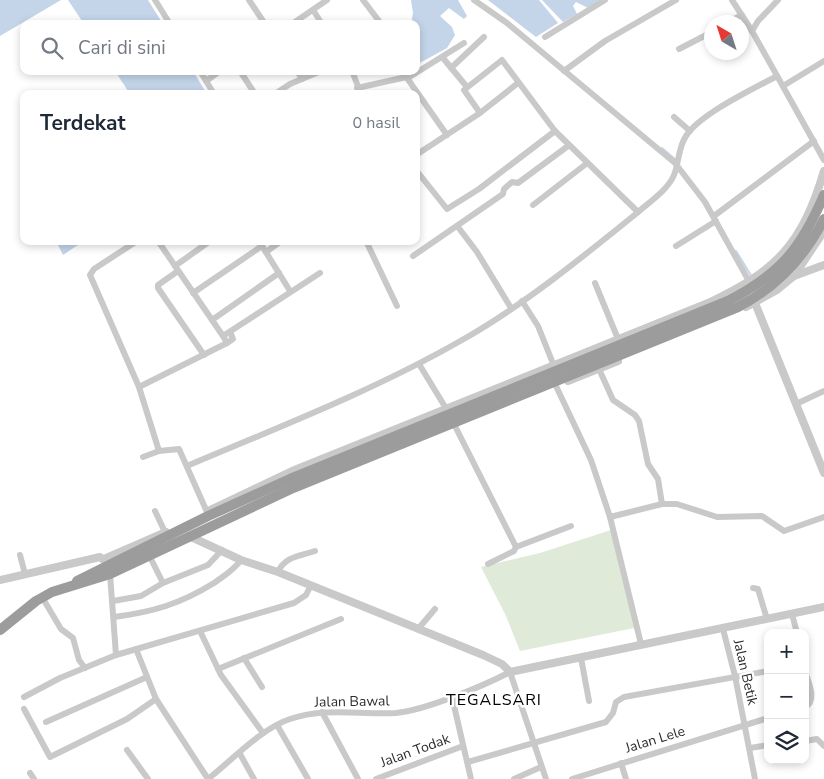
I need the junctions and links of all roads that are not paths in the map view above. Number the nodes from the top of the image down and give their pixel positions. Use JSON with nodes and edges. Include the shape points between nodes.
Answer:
{"nodes":[{"id":1,"x":155,"y":0,"type":"edge"},
{"id":2,"x":249,"y":0,"type":"edge"},
{"id":3,"x":328,"y":0,"type":"edge"},
{"id":4,"x":363,"y":0,"type":"edge"},
{"id":5,"x":474,"y":0,"type":"edge"},
{"id":6,"x":605,"y":0,"type":"edge"},
{"id":7,"x":676,"y":0,"type":"edge"},
{"id":8,"x":732,"y":0,"type":"edge"},
{"id":9,"x":778,"y":0,"type":"edge"},
{"id":10,"x":313,"y":10,"type":"junction"},
{"id":11,"x":742,"y":15,"type":"edge"},
{"id":12,"x":168,"y":20,"type":"edge"},
{"id":13,"x":262,"y":20,"type":"edge"},
{"id":14,"x":298,"y":20,"type":"edge"},
{"id":15,"x":319,"y":20,"type":"edge"},
{"id":16,"x":377,"y":20,"type":"edge"},
{"id":17,"x":749,"y":26,"type":"edge"},
{"id":18,"x":752,"y":31,"type":"junction"},
{"id":19,"x":704,"y":36,"type":"edge"},
{"id":20,"x":484,"y":37,"type":"dead end"},
{"id":21,"x":545,"y":37,"type":"dead end"},
{"id":22,"x":679,"y":49,"type":"dead end"},
{"id":23,"x":466,"y":54,"type":"junction"},
{"id":24,"x":443,"y":58,"type":"junction"},
{"id":25,"x":824,"y":62,"type":"edge"},
{"id":26,"x":451,"y":68,"type":"junction"},
{"id":27,"x":566,"y":69,"type":"junction"},
{"id":28,"x":420,"y":71,"type":"edge"},
{"id":29,"x":202,"y":75,"type":"edge"},
{"id":30,"x":214,"y":75,"type":"edge"},
{"id":31,"x":243,"y":75,"type":"edge"},
{"id":32,"x":300,"y":75,"type":"edge"},
{"id":33,"x":312,"y":75,"type":"edge"},
{"id":34,"x":353,"y":75,"type":"edge"},
{"id":35,"x":412,"y":75,"type":"edge"},
{"id":36,"x":777,"y":76,"type":"junction"},
{"id":37,"x":407,"y":78,"type":"junction"},
{"id":38,"x":302,"y":79,"type":"junction"},
{"id":39,"x":206,"y":81,"type":"junction"},
{"id":40,"x":518,"y":83,"type":"junction"},
{"id":41,"x":783,"y":86,"type":"junction"},
{"id":42,"x":467,"y":87,"type":"junction"},
{"id":43,"x":212,"y":90,"type":"edge"},
{"id":44,"x":252,"y":90,"type":"edge"},
{"id":45,"x":281,"y":90,"type":"edge"},
{"id":46,"x":359,"y":90,"type":"edge"},
{"id":47,"x":363,"y":90,"type":"edge"},
{"id":48,"x":415,"y":90,"type":"edge"},
{"id":49,"x":420,"y":97,"type":"edge"},
{"id":50,"x":480,"y":113,"type":"junction"},
{"id":51,"x":674,"y":117,"type":"dead end"},
{"id":52,"x":555,"y":131,"type":"junction"},
{"id":53,"x":690,"y":131,"type":"junction"},
{"id":54,"x":447,"y":135,"type":"junction"},
{"id":55,"x":814,"y":141,"type":"junction"},
{"id":56,"x":568,"y":146,"type":"junction"},
{"id":57,"x":420,"y":152,"type":"edge"},
{"id":58,"x":676,"y":160,"type":"junction"},
{"id":59,"x":824,"y":160,"type":"edge"},
{"id":60,"x":586,"y":164,"type":"junction"},
{"id":61,"x":824,"y":171,"type":"edge"},
{"id":62,"x":420,"y":175,"type":"edge"},
{"id":63,"x":824,"y":195,"type":"edge"},
{"id":64,"x":533,"y":205,"type":"dead end"},
{"id":65,"x":638,"y":212,"type":"junction"},
{"id":66,"x":715,"y":216,"type":"junction"},
{"id":67,"x":824,"y":219,"type":"edge"},
{"id":68,"x":458,"y":227,"type":"junction"},
{"id":69,"x":824,"y":232,"type":"edge"},
{"id":70,"x":132,"y":245,"type":"edge"},
{"id":71,"x":161,"y":245,"type":"edge"},
{"id":72,"x":205,"y":245,"type":"edge"},
{"id":73,"x":368,"y":245,"type":"edge"},
{"id":74,"x":262,"y":246,"type":"edge"},
{"id":75,"x":676,"y":246,"type":"dead end"},
{"id":76,"x":796,"y":255,"type":"junction"},
{"id":77,"x":413,"y":256,"type":"dead end"},
{"id":78,"x":824,"y":265,"type":"edge"},
{"id":79,"x":771,"y":266,"type":"junction"},
{"id":80,"x":177,"y":269,"type":"junction"},
{"id":81,"x":279,"y":273,"type":"junction"},
{"id":82,"x":320,"y":273,"type":"dead end"},
{"id":83,"x":794,"y":276,"type":"junction"},
{"id":84,"x":595,"y":283,"type":"dead end"},
{"id":85,"x":750,"y":283,"type":"junction"},
{"id":86,"x":290,"y":291,"type":"junction"},
{"id":87,"x":193,"y":293,"type":"junction"},
{"id":88,"x":522,"y":301,"type":"junction"},
{"id":89,"x":755,"y":303,"type":"junction"},
{"id":90,"x":397,"y":306,"type":"dead end"},
{"id":91,"x":511,"y":308,"type":"junction"},
{"id":92,"x":212,"y":320,"type":"junction"},
{"id":93,"x":688,"y":322,"type":"junction"},
{"id":94,"x":226,"y":334,"type":"junction"},
{"id":95,"x":618,"y":339,"type":"junction"},
{"id":96,"x":204,"y":355,"type":"junction"},
{"id":97,"x":419,"y":364,"type":"junction"},
{"id":98,"x":554,"y":366,"type":"junction"},
{"id":99,"x":599,"y":369,"type":"junction"},
{"id":100,"x":556,"y":386,"type":"junction"},
{"id":101,"x":139,"y":387,"type":"junction"},
{"id":102,"x":824,"y":390,"type":"edge"},
{"id":103,"x":796,"y":404,"type":"junction"},
{"id":104,"x":447,"y":410,"type":"junction"},
{"id":105,"x":455,"y":426,"type":"junction"},
{"id":106,"x":159,"y":451,"type":"junction"},
{"id":107,"x":142,"y":457,"type":"dead end"},
{"id":108,"x":187,"y":466,"type":"junction"},
{"id":109,"x":824,"y":473,"type":"edge"},
{"id":110,"x":662,"y":504,"type":"junction"},
{"id":111,"x":155,"y":511,"type":"dead end"},
{"id":112,"x":207,"y":512,"type":"junction"},
{"id":113,"x":610,"y":517,"type":"junction"},
{"id":114,"x":824,"y":517,"type":"edge"},
{"id":115,"x":571,"y":526,"type":"dead end"},
{"id":116,"x":165,"y":532,"type":"junction"},
{"id":117,"x":191,"y":537,"type":"junction"},
{"id":118,"x":516,"y":547,"type":"junction"},
{"id":119,"x":222,"y":550,"type":"junction"},
{"id":120,"x":315,"y":551,"type":"dead end"},
{"id":121,"x":20,"y":555,"type":"dead end"},
{"id":122,"x":150,"y":555,"type":"junction"},
{"id":123,"x":241,"y":560,"type":"junction"},
{"id":124,"x":488,"y":564,"type":"dead end"},
{"id":125,"x":107,"y":566,"type":"junction"},
{"id":126,"x":278,"y":572,"type":"junction"},
{"id":127,"x":25,"y":574,"type":"junction"},
{"id":128,"x":0,"y":580,"type":"edge"},
{"id":129,"x":163,"y":583,"type":"junction"},
{"id":130,"x":311,"y":585,"type":"junction"},
{"id":131,"x":753,"y":588,"type":"dead end"},
{"id":132,"x":42,"y":597,"type":"junction"},
{"id":133,"x":113,"y":601,"type":"junction"},
{"id":134,"x":824,"y":607,"type":"edge"},
{"id":135,"x":434,"y":609,"type":"dead end"},
{"id":136,"x":792,"y":614,"type":"junction"},
{"id":137,"x":114,"y":617,"type":"junction"},
{"id":138,"x":340,"y":619,"type":"dead end"},
{"id":139,"x":767,"y":619,"type":"junction"},
{"id":140,"x":418,"y":629,"type":"junction"},
{"id":141,"x":723,"y":629,"type":"junction"},
{"id":142,"x":796,"y":629,"type":"edge"},
{"id":143,"x":0,"y":630,"type":"edge"},
{"id":144,"x":200,"y":631,"type":"junction"},
{"id":145,"x":641,"y":644,"type":"junction"},
{"id":146,"x":136,"y":649,"type":"junction"},
{"id":147,"x":116,"y":655,"type":"junction"},
{"id":148,"x":244,"y":658,"type":"junction"},
{"id":149,"x":581,"y":658,"type":"junction"},
{"id":150,"x":85,"y":668,"type":"junction"},
{"id":151,"x":218,"y":670,"type":"junction"},
{"id":152,"x":510,"y":672,"type":"junction"},
{"id":153,"x":764,"y":672,"type":"edge"},
{"id":154,"x":735,"y":676,"type":"junction"},
{"id":155,"x":147,"y":677,"type":"junction"},
{"id":156,"x":809,"y":684,"type":"edge"},
{"id":157,"x":262,"y":687,"type":"dead end"},
{"id":158,"x":24,"y":696,"type":"dead end"},
{"id":159,"x":452,"y":697,"type":"junction"},
{"id":160,"x":156,"y":699,"type":"junction"},
{"id":161,"x":589,"y":701,"type":"dead end"},
{"id":162,"x":809,"y":705,"type":"edge"},
{"id":163,"x":24,"y":709,"type":"dead end"},
{"id":164,"x":322,"y":712,"type":"junction"},
{"id":165,"x":765,"y":719,"type":"edge"},
{"id":166,"x":46,"y":722,"type":"dead end"},
{"id":167,"x":277,"y":725,"type":"junction"},
{"id":168,"x":746,"y":725,"type":"junction"},
{"id":169,"x":263,"y":734,"type":"junction"},
{"id":170,"x":809,"y":740,"type":"edge"},
{"id":171,"x":534,"y":743,"type":"junction"},
{"id":172,"x":463,"y":746,"type":"junction"},
{"id":173,"x":764,"y":746,"type":"edge"},
{"id":174,"x":824,"y":746,"type":"edge"},
{"id":175,"x":750,"y":748,"type":"junction"},
{"id":176,"x":128,"y":750,"type":"dead end"},
{"id":177,"x":240,"y":754,"type":"junction"},
{"id":178,"x":468,"y":762,"type":"junction"},
{"id":179,"x":621,"y":763,"type":"junction"},
{"id":180,"x":542,"y":767,"type":"junction"},
{"id":181,"x":30,"y":773,"type":"dead end"},
{"id":182,"x":34,"y":779,"type":"edge"},
{"id":183,"x":148,"y":779,"type":"edge"},
{"id":184,"x":208,"y":779,"type":"edge"},
{"id":185,"x":254,"y":779,"type":"edge"},
{"id":186,"x":308,"y":779,"type":"edge"},
{"id":187,"x":358,"y":779,"type":"edge"},
{"id":188,"x":376,"y":779,"type":"edge"},
{"id":189,"x":471,"y":779,"type":"edge"},
{"id":190,"x":514,"y":779,"type":"edge"},
{"id":191,"x":546,"y":779,"type":"edge"},
{"id":192,"x":572,"y":779,"type":"edge"},
{"id":193,"x":626,"y":779,"type":"edge"},
{"id":194,"x":755,"y":779,"type":"edge"}],
"edges":[{"from":1,"to":12,"type":"street"},
{"from":2,"to":13,"type":"street"},
{"from":3,"to":10,"type":"street"},
{"from":4,"to":16,"type":"street"},
{"from":5,"to":27,"type":"street"},
{"from":6,"to":21,"type":"street"},
{"from":7,"to":27,"type":"street"},
{"from":8,"to":11,"type":"street"},
{"from":9,"to":18,"type":"street"},
{"from":10,"to":14,"type":"street"},
{"from":10,"to":15,"type":"street"},
{"from":17,"to":18,"type":"street"},
{"from":18,"to":36,"type":"street"},
{"from":19,"to":22,"type":"street"},
{"from":20,"to":23,"type":"street"},
{"from":23,"to":24,"type":"street","via":[[461,45]]},
{"from":23,"to":26,"type":"street"},
{"from":24,"to":26,"type":"street"},
{"from":24,"to":28,"type":"street"},
{"from":25,"to":41,"type":"street"},
{"from":26,"to":42,"type":"street"},
{"from":27,"to":58,"type":"street"},
{"from":29,"to":39,"type":"street"},
{"from":30,"to":39,"type":"street"},
{"from":31,"to":44,"type":"street"},
{"from":32,"to":38,"type":"street"},
{"from":33,"to":38,"type":"street"},
{"from":34,"to":46,"type":"street"},
{"from":35,"to":37,"type":"street"},
{"from":36,"to":41,"type":"street"},
{"from":36,"to":53,"type":"street","via":[[739,96]]},
{"from":37,"to":47,"type":"street"},
{"from":37,"to":48,"type":"street"},
{"from":38,"to":45,"type":"street"},
{"from":39,"to":43,"type":"street"},
{"from":40,"to":42,"type":"street","via":[[502,60]]},
{"from":40,"to":50,"type":"street"},
{"from":40,"to":52,"type":"street"},
{"from":41,"to":55,"type":"street"},
{"from":42,"to":50,"type":"street","via":[[464,90]]},
{"from":49,"to":54,"type":"street"},
{"from":50,"to":54,"type":"street"},
{"from":51,"to":53,"type":"street"},
{"from":52,"to":56,"type":"street"},
{"from":52,"to":62,"type":"street","via":[[479,189],[447,209]]},
{"from":53,"to":58,"type":"street"},
{"from":54,"to":57,"type":"street"},
{"from":55,"to":59,"type":"street"},
{"from":55,"to":66,"type":"street"},
{"from":56,"to":60,"type":"street"},
{"from":56,"to":68,"type":"street","via":[[518,183],[509,184],[503,194]]},
{"from":58,"to":65,"type":"street","via":[[672,180]]},
{"from":58,"to":66,"type":"street"},
{"from":60,"to":64,"type":"street"},
{"from":60,"to":65,"type":"street"},
{"from":61,"to":79,"type":"street","via":[[802,226]]},
{"from":63,"to":76,"type":"highway"},
{"from":65,"to":88,"type":"street"},
{"from":66,"to":75,"type":"street"},
{"from":66,"to":85,"type":"street"},
{"from":67,"to":76,"type":"highway"},
{"from":68,"to":77,"type":"street"},
{"from":68,"to":91,"type":"street"},
{"from":69,"to":83,"type":"street"},
{"from":70,"to":101,"type":"street","via":[[94,269],[90,275]]},
{"from":71,"to":80,"type":"street"},
{"from":72,"to":80,"type":"street"},
{"from":73,"to":90,"type":"street"},
{"from":74,"to":81,"type":"street"},
{"from":74,"to":87,"type":"street"},
{"from":76,"to":93,"type":"highway","via":[[784,276],[754,298],[738,307]]},
{"from":78,"to":83,"type":"street"},
{"from":79,"to":83,"type":"street"},
{"from":79,"to":85,"type":"street"},
{"from":80,"to":87,"type":"street"},
{"from":80,"to":96,"type":"street","via":[[158,288]]},
{"from":81,"to":86,"type":"street"},
{"from":81,"to":92,"type":"street"},
{"from":82,"to":86,"type":"street"},
{"from":83,"to":89,"type":"street"},
{"from":84,"to":95,"type":"street"},
{"from":85,"to":95,"type":"street"},
{"from":86,"to":94,"type":"street"},
{"from":87,"to":92,"type":"street"},
{"from":88,"to":91,"type":"street"},
{"from":88,"to":98,"type":"street","via":[[538,326]]},
{"from":89,"to":99,"type":"street"},
{"from":89,"to":103,"type":"street"},
{"from":91,"to":97,"type":"street"},
{"from":92,"to":94,"type":"street"},
{"from":93,"to":117,"type":"highway","via":[[382,451]]},
{"from":93,"to":125,"type":"highway","via":[[290,479]]},
{"from":94,"to":96,"type":"street","via":[[228,343]]},
{"from":95,"to":98,"type":"street"},
{"from":96,"to":101,"type":"street"},
{"from":97,"to":104,"type":"street"},
{"from":97,"to":108,"type":"street"},
{"from":98,"to":104,"type":"street"},
{"from":99,"to":100,"type":"street"},
{"from":99,"to":110,"type":"street","via":[[613,400],[639,420],[648,464],[658,479]]},
{"from":100,"to":105,"type":"street"},
{"from":100,"to":113,"type":"street","via":[[591,460]]},
{"from":101,"to":106,"type":"street"},
{"from":102,"to":103,"type":"street"},
{"from":103,"to":109,"type":"street"},
{"from":104,"to":112,"type":"street","via":[[292,471]]},
{"from":105,"to":117,"type":"street"},
{"from":105,"to":118,"type":"street"},
{"from":106,"to":107,"type":"street"},
{"from":106,"to":108,"type":"street","via":[[177,448]]},
{"from":108,"to":112,"type":"street"},
{"from":110,"to":113,"type":"street"},
{"from":110,"to":114,"type":"street","via":[[686,506],[717,517],[762,516],[784,531]]},
{"from":111,"to":116,"type":"street"},
{"from":112,"to":116,"type":"street"},
{"from":113,"to":145,"type":"street"},
{"from":115,"to":118,"type":"street"},
{"from":116,"to":125,"type":"street"},
{"from":117,"to":119,"type":"street"},
{"from":117,"to":122,"type":"highway"},
{"from":118,"to":124,"type":"street"},
{"from":119,"to":123,"type":"street"},
{"from":119,"to":129,"type":"street","via":[[208,565]]},
{"from":120,"to":126,"type":"street","via":[[295,556]]},
{"from":121,"to":127,"type":"street"},
{"from":122,"to":125,"type":"highway"},
{"from":122,"to":129,"type":"street"},
{"from":123,"to":126,"type":"street"},
{"from":123,"to":137,"type":"street","via":[[219,579],[174,605],[147,613]]},
{"from":125,"to":127,"type":"street","via":[[84,560]]},
{"from":125,"to":132,"type":"highway"},
{"from":125,"to":133,"type":"street"},
{"from":126,"to":130,"type":"street"},
{"from":127,"to":128,"type":"street"},
{"from":129,"to":133,"type":"street","via":[[141,596]]},
{"from":130,"to":140,"type":"street"},
{"from":130,"to":144,"type":"street","via":[[306,595],[294,603]]},
{"from":131,"to":139,"type":"street","via":[[758,590]]},
{"from":132,"to":143,"type":"highway"},
{"from":132,"to":150,"type":"street","via":[[61,629],[73,638],[79,660]]},
{"from":133,"to":137,"type":"street"},
{"from":134,"to":136,"type":"street"},
{"from":135,"to":140,"type":"street"},
{"from":136,"to":139,"type":"street"},
{"from":136,"to":142,"type":"street"},
{"from":137,"to":147,"type":"street"},
{"from":138,"to":148,"type":"street"},
{"from":139,"to":141,"type":"street"},
{"from":140,"to":152,"type":"street","via":[[502,664]]},
{"from":141,"to":145,"type":"street"},
{"from":141,"to":154,"type":"street","name":"Jalan Betik"},
{"from":144,"to":146,"type":"street"},
{"from":144,"to":151,"type":"street"},
{"from":145,"to":149,"type":"street"},
{"from":146,"to":147,"type":"street"},
{"from":146,"to":155,"type":"street"},
{"from":147,"to":150,"type":"street"},
{"from":148,"to":151,"type":"street"},
{"from":148,"to":157,"type":"street"},
{"from":149,"to":152,"type":"street"},
{"from":149,"to":161,"type":"street"},
{"from":150,"to":158,"type":"street"},
{"from":151,"to":169,"type":"street"},
{"from":152,"to":159,"type":"street","name":"Jalan Bawal"},
{"from":152,"to":171,"type":"street"},
{"from":153,"to":154,"type":"street"},
{"from":154,"to":168,"type":"street","name":"Jalan Betik"},
{"from":154,"to":171,"type":"street","via":[[621,698],[606,722]]},
{"from":155,"to":160,"type":"street"},
{"from":155,"to":166,"type":"street"},
{"from":156,"to":162,"type":"street","via":[[813,698]]},
{"from":159,"to":164,"type":"street","name":"Jalan Bawal","via":[[397,712]]},
{"from":159,"to":172,"type":"street"},
{"from":160,"to":163,"type":"street","via":[[127,719],[50,757]]},
{"from":160,"to":184,"type":"street"},
{"from":164,"to":167,"type":"street","name":"Jalan Bawal"},
{"from":164,"to":187,"type":"street"},
{"from":165,"to":168,"type":"street","name":"Jalan Lele"},
{"from":167,"to":169,"type":"street","name":"Jalan Bawal"},
{"from":167,"to":186,"type":"street"},
{"from":168,"to":175,"type":"street","name":"Jalan Betik"},
{"from":168,"to":179,"type":"street","name":"Jalan Lele"},
{"from":169,"to":177,"type":"street","name":"Jalan Bawal"},
{"from":170,"to":174,"type":"street","via":[[816,739]]},
{"from":171,"to":178,"type":"street"},
{"from":171,"to":180,"type":"street"},
{"from":172,"to":178,"type":"street"},
{"from":172,"to":188,"type":"street","name":"Jalan Todak"},
{"from":173,"to":175,"type":"street"},
{"from":175,"to":194,"type":"street","name":"Jalan Betik"},
{"from":176,"to":183,"type":"street"},
{"from":177,"to":184,"type":"street","name":"Jalan Bawal"},
{"from":177,"to":185,"type":"street"},
{"from":178,"to":189,"type":"street"},
{"from":179,"to":192,"type":"street","name":"Jalan Lele"},
{"from":179,"to":193,"type":"street"},
{"from":180,"to":190,"type":"street"},
{"from":180,"to":191,"type":"street"},
{"from":181,"to":182,"type":"street"}]}
